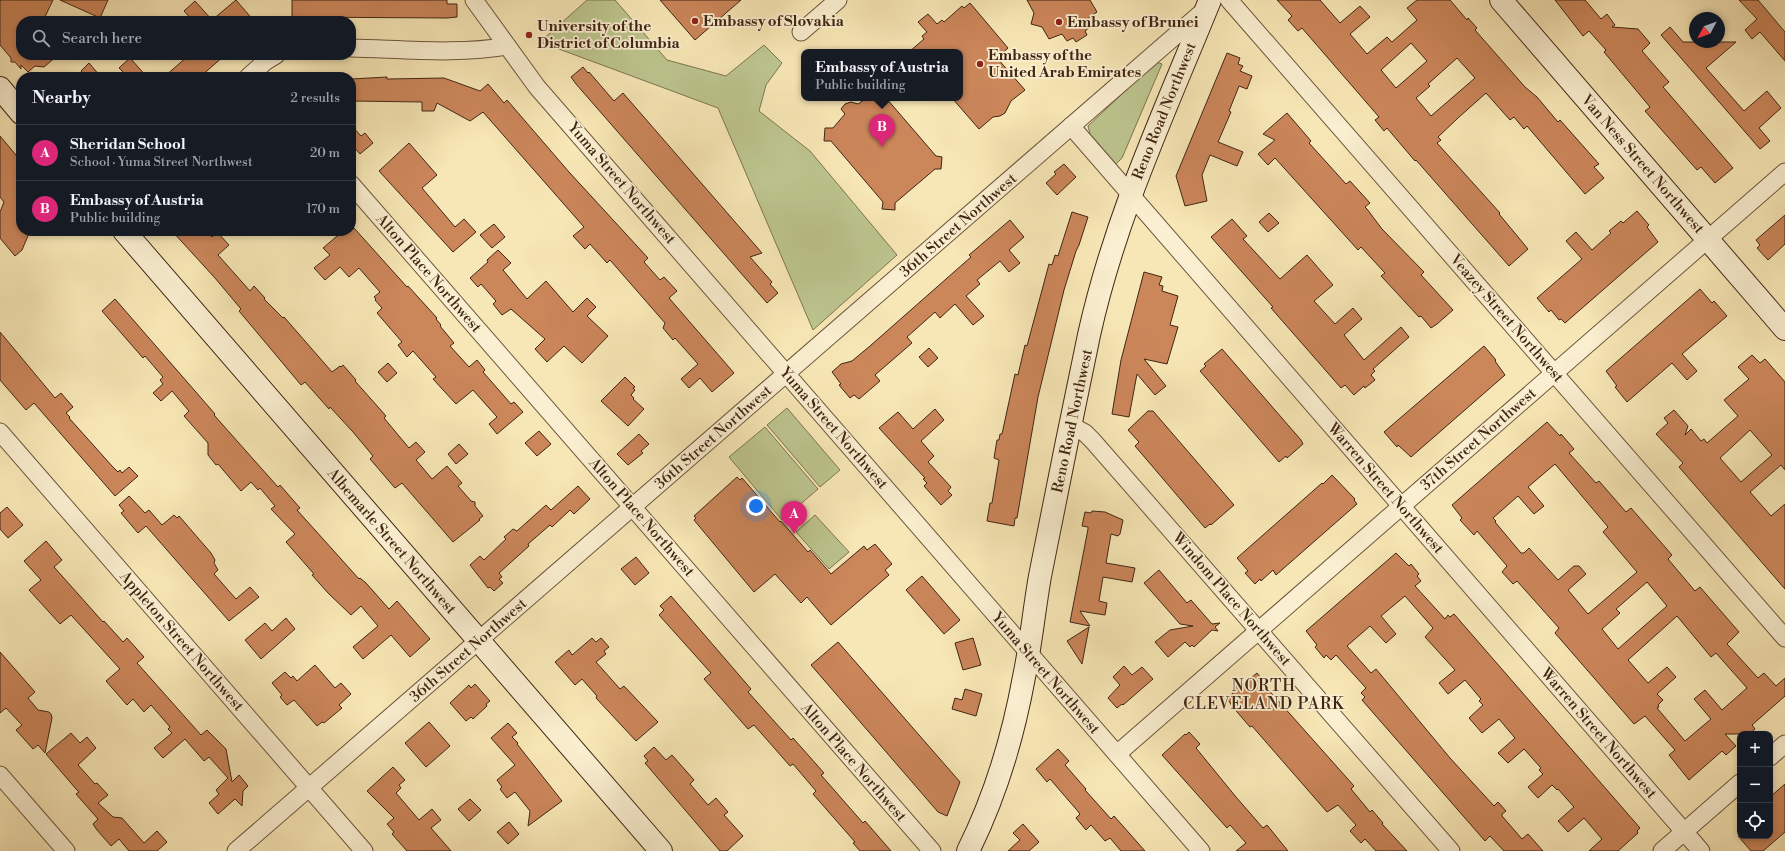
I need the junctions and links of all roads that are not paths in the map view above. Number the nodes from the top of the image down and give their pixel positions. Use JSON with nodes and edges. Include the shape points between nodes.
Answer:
{"nodes":[{"id":1,"x":474,"y":0,"type":"edge"},
{"id":2,"x":838,"y":0,"type":"edge"},
{"id":3,"x":1229,"y":0,"type":"edge"},
{"id":4,"x":1501,"y":0,"type":"edge"},
{"id":5,"x":1209,"y":4,"type":"edge"},
{"id":6,"x":801,"y":32,"type":"dead end"},
{"id":7,"x":507,"y":46,"type":"junction"},
{"id":8,"x":356,"y":48,"type":"edge"},
{"id":9,"x":270,"y":60,"type":"edge"},
{"id":10,"x":256,"y":72,"type":"edge"},
{"id":11,"x":0,"y":88,"type":"edge"},
{"id":12,"x":16,"y":107,"type":"edge"},
{"id":13,"x":1071,"y":126,"type":"junction"},
{"id":14,"x":1785,"y":172,"type":"edge"},
{"id":15,"x":356,"y":190,"type":"edge"},
{"id":16,"x":1130,"y":194,"type":"junction"},
{"id":17,"x":128,"y":236,"type":"edge"},
{"id":18,"x":1708,"y":239,"type":"junction"},
{"id":19,"x":1785,"y":329,"type":"edge"},
{"id":20,"x":1555,"y":372,"type":"junction"},
{"id":21,"x":786,"y":373,"type":"junction"},
{"id":22,"x":1070,"y":425,"type":"junction"},
{"id":23,"x":0,"y":432,"type":"edge"},
{"id":24,"x":1402,"y":506,"type":"junction"},
{"id":25,"x":633,"y":507,"type":"junction"},
{"id":26,"x":1259,"y":630,"type":"junction"},
{"id":27,"x":1785,"y":638,"type":"edge"},
{"id":28,"x":478,"y":641,"type":"junction"},
{"id":29,"x":1028,"y":653,"type":"junction"},
{"id":30,"x":1785,"y":744,"type":"edge"},
{"id":31,"x":1117,"y":754,"type":"junction"},
{"id":32,"x":1773,"y":754,"type":"edge"},
{"id":33,"x":0,"y":774,"type":"edge"},
{"id":34,"x":1737,"y":786,"type":"edge"},
{"id":35,"x":309,"y":788,"type":"junction"},
{"id":36,"x":1684,"y":832,"type":"junction"},
{"id":37,"x":66,"y":851,"type":"edge"},
{"id":38,"x":236,"y":851,"type":"edge"},
{"id":39,"x":364,"y":851,"type":"edge"},
{"id":40,"x":661,"y":851,"type":"edge"},
{"id":41,"x":932,"y":851,"type":"edge"},
{"id":42,"x":968,"y":851,"type":"edge"},
{"id":43,"x":1201,"y":851,"type":"edge"},
{"id":44,"x":1451,"y":851,"type":"edge"},
{"id":45,"x":1662,"y":851,"type":"edge"},
{"id":46,"x":1701,"y":851,"type":"edge"}],
"edges":[{"from":1,"to":7,"type":"street","name":"Yuma Street Northwest"},
{"from":2,"to":6,"type":"street"},
{"from":3,"to":20,"type":"street","name":"Veazey Street Northwest"},
{"from":4,"to":18,"type":"main road","name":"Van Ness Street Northwest"},
{"from":5,"to":13,"type":"street","name":"36th Street Northwest"},
{"from":5,"to":16,"type":"main road","name":"Reno Road Northwest"},
{"from":7,"to":8,"type":"street","via":[[488,50]]},
{"from":7,"to":21,"type":"street","name":"Yuma Street Northwest","via":[[537,87]]},
{"from":9,"to":10,"type":"street"},
{"from":11,"to":12,"type":"main road"},
{"from":13,"to":16,"type":"street","name":"Warren Street Northwest"},
{"from":13,"to":21,"type":"street","name":"36th Street Northwest"},
{"from":14,"to":18,"type":"street","name":"37th Street Northwest"},
{"from":15,"to":25,"type":"street","name":"Alton Place Northwest"},
{"from":16,"to":22,"type":"main road","name":"Reno Road Northwest","via":[[1102,282]]},
{"from":16,"to":24,"type":"street","name":"Warren Street Northwest"},
{"from":17,"to":28,"type":"main road","name":"Albemarle Street Northwest"},
{"from":18,"to":19,"type":"main road","name":"Van Ness Street Northwest"},
{"from":18,"to":20,"type":"street","name":"37th Street Northwest"},
{"from":20,"to":24,"type":"street","name":"37th Street Northwest"},
{"from":20,"to":27,"type":"street","name":"Veazey Street Northwest"},
{"from":21,"to":25,"type":"street","name":"36th Street Northwest"},
{"from":21,"to":29,"type":"street","name":"Yuma Street Northwest"},
{"from":22,"to":26,"type":"street","name":"Windom Place Northwest","via":[[1093,441]]},
{"from":22,"to":29,"type":"main road","name":"Reno Road Northwest","via":[[1040,576]]},
{"from":23,"to":35,"type":"street","name":"Appleton Street Northwest"},
{"from":24,"to":26,"type":"street","name":"37th Street Northwest"},
{"from":24,"to":36,"type":"street","name":"Warren Street Northwest"},
{"from":25,"to":28,"type":"street","name":"36th Street Northwest"},
{"from":25,"to":41,"type":"street","name":"Alton Place Northwest"},
{"from":26,"to":31,"type":"street","name":"37th Street Northwest"},
{"from":26,"to":44,"type":"street","name":"Windom Place Northwest"},
{"from":28,"to":35,"type":"street","name":"36th Street Northwest"},
{"from":28,"to":40,"type":"main road","name":"Albemarle Street Northwest"},
{"from":29,"to":31,"type":"street","name":"Yuma Street Northwest"},
{"from":29,"to":42,"type":"main road","name":"Reno Road Northwest","via":[[1005,756],[987,808]]},
{"from":30,"to":32,"type":"street"},
{"from":31,"to":43,"type":"street","name":"Yuma Street Northwest"},
{"from":33,"to":37,"type":"street"},
{"from":34,"to":36,"type":"street"},
{"from":35,"to":38,"type":"street","name":"36th Street Northwest"},
{"from":35,"to":39,"type":"street","name":"Appleton Street Northwest"},
{"from":36,"to":45,"type":"street"},
{"from":36,"to":46,"type":"street","name":"Warren Street Northwest"}]}
